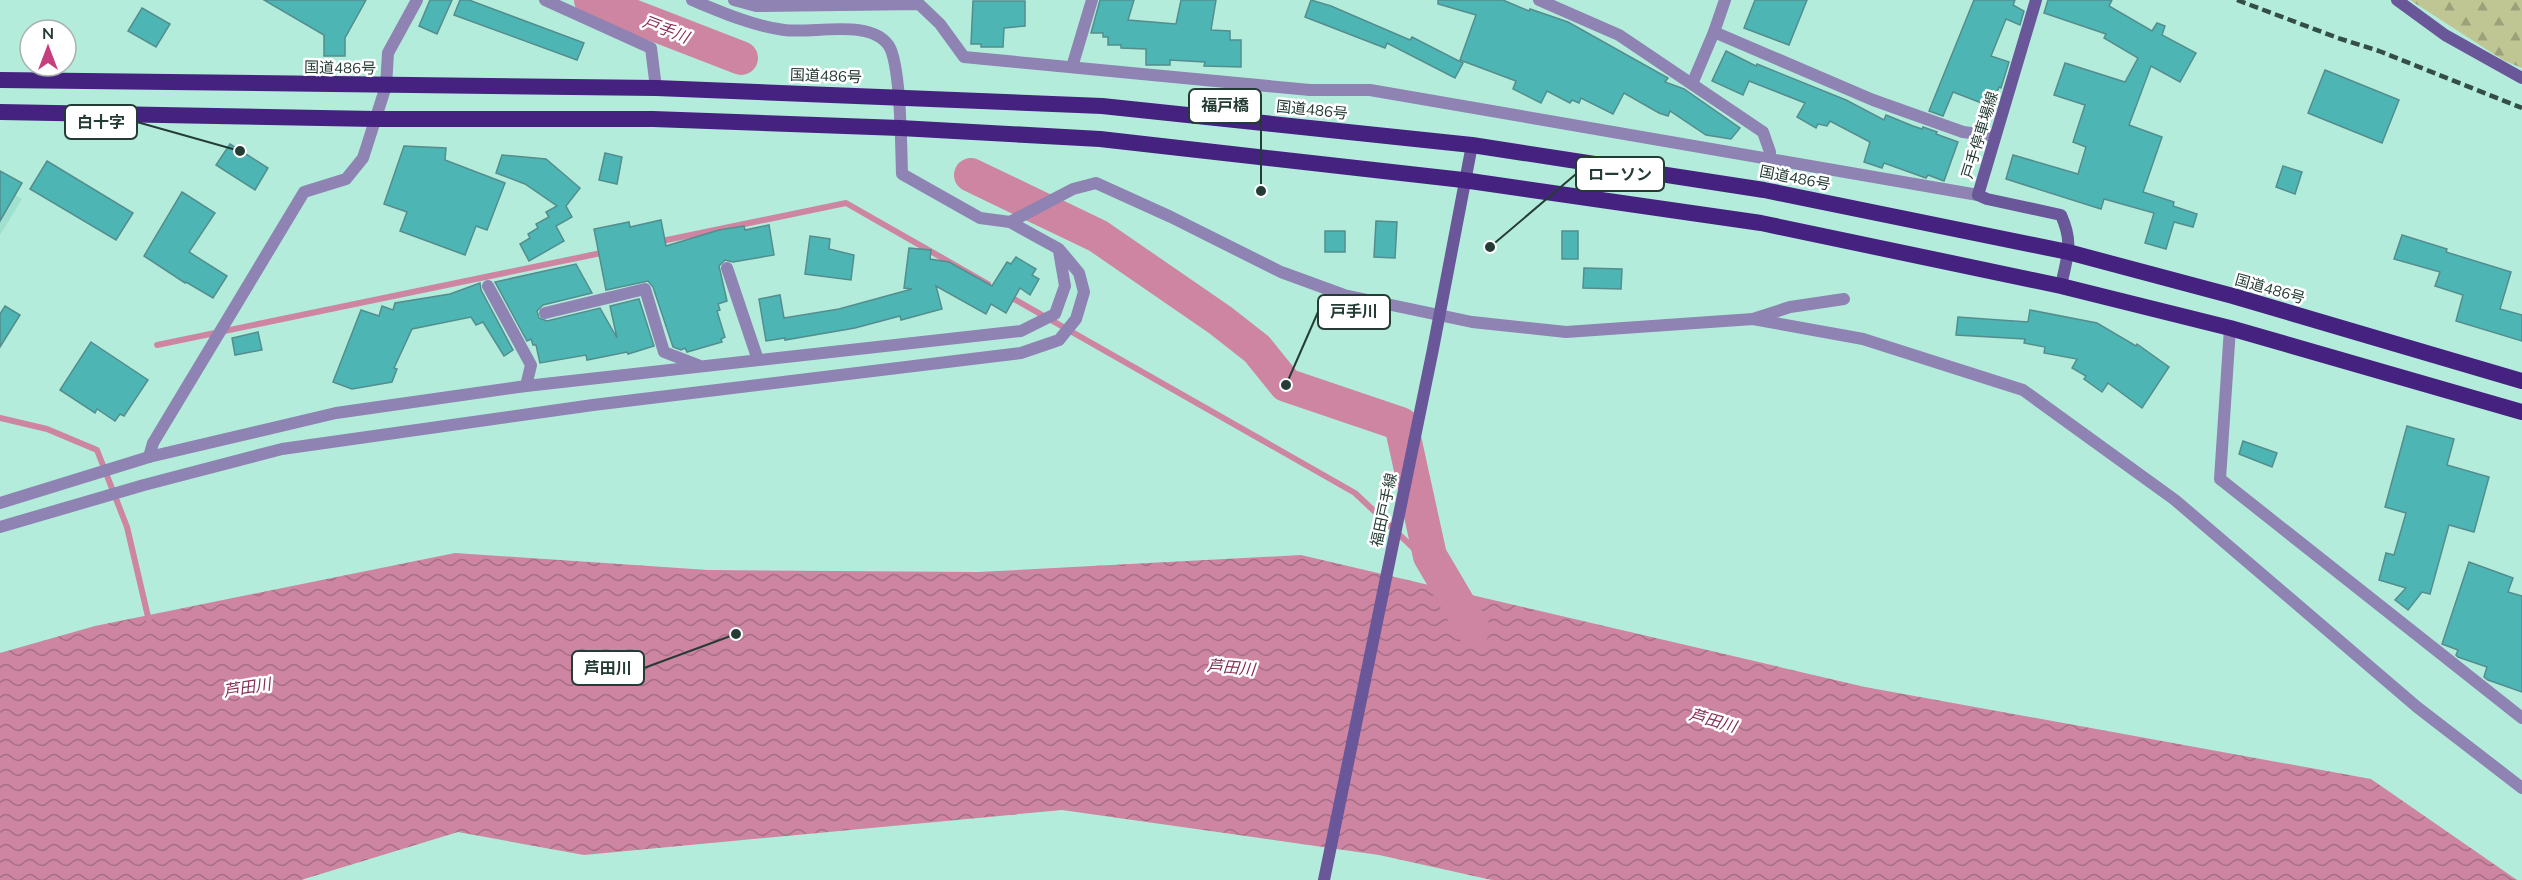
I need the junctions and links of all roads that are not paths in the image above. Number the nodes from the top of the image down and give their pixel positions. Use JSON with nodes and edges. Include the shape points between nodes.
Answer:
{"nodes":[{"id":1,"x":417,"y":0,"type":"edge"},
{"id":2,"x":545,"y":0,"type":"edge"},
{"id":3,"x":692,"y":0,"type":"edge"},
{"id":4,"x":734,"y":0,"type":"edge"},
{"id":5,"x":1092,"y":0,"type":"edge"},
{"id":6,"x":1539,"y":0,"type":"edge"},
{"id":7,"x":1725,"y":0,"type":"edge"},
{"id":8,"x":2036,"y":0,"type":"edge"},
{"id":9,"x":2397,"y":0,"type":"edge"},
{"id":10,"x":1714,"y":33,"type":"junction"},
{"id":11,"x":1072,"y":67,"type":"junction"},
{"id":12,"x":2522,"y":78,"type":"edge"},
{"id":13,"x":0,"y":80,"type":"edge"},
{"id":14,"x":1692,"y":84,"type":"junction"},
{"id":15,"x":386,"y":86,"type":"junction"},
{"id":16,"x":656,"y":88,"type":"junction"},
{"id":17,"x":898,"y":97,"type":"junction"},
{"id":18,"x":0,"y":112,"type":"edge"},
{"id":19,"x":375,"y":119,"type":"junction"},
{"id":20,"x":900,"y":128,"type":"junction"},
{"id":21,"x":1995,"y":136,"type":"junction"},
{"id":22,"x":1472,"y":145,"type":"junction"},
{"id":23,"x":1770,"y":157,"type":"junction"},
{"id":24,"x":1463,"y":180,"type":"junction"},
{"id":25,"x":1978,"y":195,"type":"junction"},
{"id":26,"x":1010,"y":222,"type":"junction"},
{"id":27,"x":1059,"y":249,"type":"junction"},
{"id":28,"x":2068,"y":252,"type":"junction"},
{"id":29,"x":727,"y":268,"type":"dead end"},
{"id":30,"x":488,"y":286,"type":"dead end"},
{"id":31,"x":2061,"y":286,"type":"junction"},
{"id":32,"x":1844,"y":299,"type":"dead end"},
{"id":33,"x":545,"y":313,"type":"dead end"},
{"id":34,"x":1438,"y":316,"type":"junction"},
{"id":35,"x":1753,"y":319,"type":"junction"},
{"id":36,"x":2230,"y":328,"type":"junction"},
{"id":37,"x":758,"y":360,"type":"junction"},
{"id":38,"x":702,"y":366,"type":"junction"},
{"id":39,"x":2522,"y":381,"type":"edge"},
{"id":40,"x":526,"y":386,"type":"junction"},
{"id":41,"x":2522,"y":412,"type":"edge"},
{"id":42,"x":149,"y":457,"type":"junction"},
{"id":43,"x":0,"y":503,"type":"edge"},
{"id":44,"x":0,"y":527,"type":"edge"},
{"id":45,"x":2522,"y":718,"type":"edge"},
{"id":46,"x":2522,"y":788,"type":"edge"},
{"id":47,"x":1324,"y":880,"type":"edge"}],
"edges":[{"from":1,"to":15,"type":"street","via":[[388,53]]},
{"from":2,"to":16,"type":"street","via":[[651,48]]},
{"from":3,"to":17,"type":"street","via":[[728,15],[784,30],[869,30],[889,46]]},
{"from":4,"to":11,"type":"street","via":[[756,6],[919,4],[940,24],[964,57]]},
{"from":5,"to":11,"type":"street"},
{"from":6,"to":14,"type":"street","via":[[1619,35]]},
{"from":7,"to":10,"type":"street"},
{"from":8,"to":21,"type":"main road","name":"戸手停車場線"},
{"from":9,"to":12,"type":"main road","via":[[2445,35]]},
{"from":10,"to":14,"type":"street"},
{"from":10,"to":21,"type":"street","via":[[1873,100],[1963,132]]},
{"from":11,"to":23,"type":"street","via":[[1310,90],[1370,90]]},
{"from":13,"to":15,"type":"highway","name":"国道486号"},
{"from":14,"to":23,"type":"street","via":[[1763,132]]},
{"from":15,"to":16,"type":"highway","name":"国道486号"},
{"from":15,"to":19,"type":"street"},
{"from":16,"to":17,"type":"highway","name":"国道486号"},
{"from":17,"to":20,"type":"street"},
{"from":17,"to":22,"type":"highway","name":"国道486号","via":[[1102,106]]},
{"from":18,"to":19,"type":"highway"},
{"from":19,"to":20,"type":"highway","via":[[653,119]]},
{"from":19,"to":42,"type":"street","via":[[363,158],[346,179],[304,192],[153,443]]},
{"from":20,"to":24,"type":"highway","via":[[1100,139]]},
{"from":20,"to":26,"type":"street","via":[[903,174],[980,218]]},
{"from":21,"to":25,"type":"main road","name":"戸手停車場線"},
{"from":22,"to":24,"type":"main road","name":"福田戸手線"},
{"from":22,"to":28,"type":"highway","name":"国道486号","via":[[1764,190]]},
{"from":23,"to":25,"type":"street"},
{"from":24,"to":31,"type":"highway","via":[[1761,223]]},
{"from":24,"to":34,"type":"main road","name":"福田戸手線"},
{"from":25,"to":28,"type":"main road","name":"戸手停車場線","via":[[2061,215],[2069,232]]},
{"from":26,"to":27,"type":"street"},
{"from":26,"to":34,"type":"street","via":[[1073,189],[1096,183],[1281,272],[1344,295]]},
{"from":27,"to":37,"type":"street","via":[[1065,286],[1055,314],[1021,331]]},
{"from":27,"to":44,"type":"street","via":[[1079,273],[1084,292],[1076,319],[1059,340],[1021,353],[593,405],[282,449]]},
{"from":28,"to":31,"type":"main road","name":"戸手停車場線"},
{"from":28,"to":39,"type":"highway","name":"国道486号"},
{"from":29,"to":37,"type":"street"},
{"from":30,"to":40,"type":"street","via":[[531,365]]},
{"from":31,"to":36,"type":"highway"},
{"from":32,"to":35,"type":"street","via":[[1790,307]]},
{"from":33,"to":38,"type":"street","via":[[645,289],[664,352]]},
{"from":34,"to":35,"type":"street","via":[[1566,332]]},
{"from":34,"to":47,"type":"main road","name":"福田戸手線"},
{"from":35,"to":46,"type":"street","via":[[1863,339],[2023,390],[2175,500],[2417,707]]},
{"from":36,"to":41,"type":"highway"},
{"from":36,"to":45,"type":"street","via":[[2220,479]]},
{"from":37,"to":38,"type":"street"},
{"from":38,"to":40,"type":"street"},
{"from":40,"to":42,"type":"street","via":[[336,413]]},
{"from":42,"to":43,"type":"street"}]}
